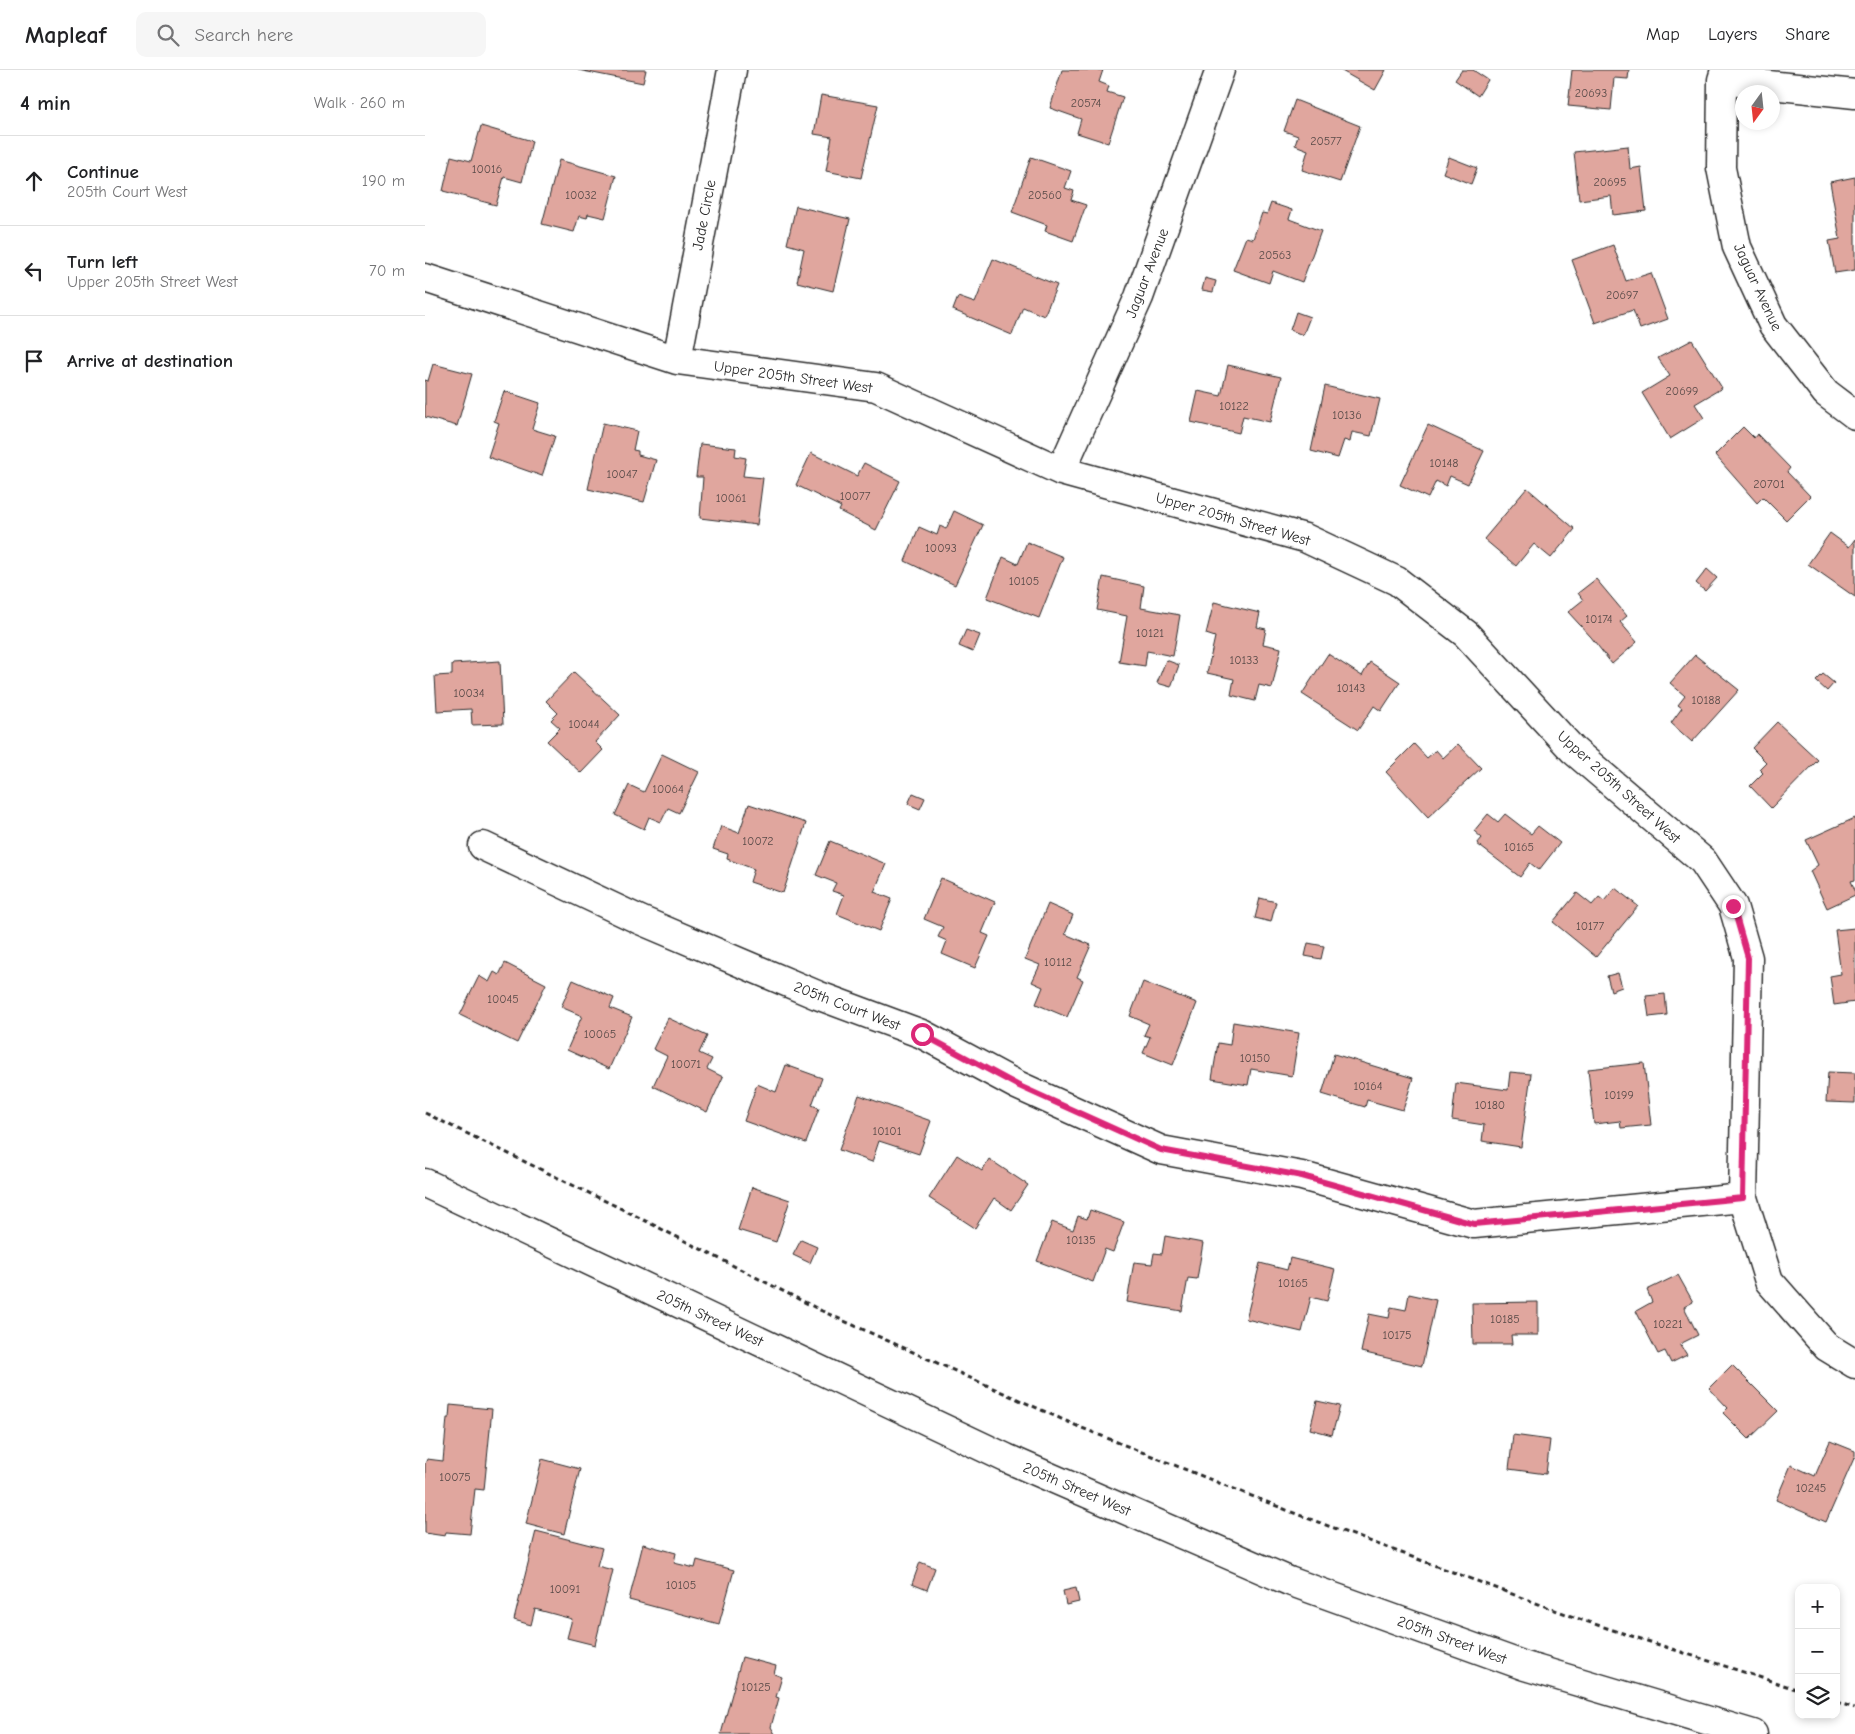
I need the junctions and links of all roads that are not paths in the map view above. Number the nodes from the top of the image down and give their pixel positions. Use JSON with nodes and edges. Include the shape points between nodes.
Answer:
{"nodes":[{"id":1,"x":731,"y":70,"type":"edge"},
{"id":2,"x":1220,"y":70,"type":"edge"},
{"id":3,"x":1723,"y":75,"type":"edge"},
{"id":4,"x":1855,"y":94,"type":"edge"},
{"id":5,"x":425,"y":278,"type":"edge"},
{"id":6,"x":677,"y":360,"type":"junction"},
{"id":7,"x":1855,"y":415,"type":"edge"},
{"id":8,"x":1061,"y":471,"type":"junction"},
{"id":9,"x":483,"y":846,"type":"dead end"},
{"id":10,"x":425,"y":1183,"type":"edge"},
{"id":11,"x":1743,"y":1198,"type":"junction"},
{"id":12,"x":1855,"y":1364,"type":"edge"},
{"id":13,"x":1753,"y":1734,"type":"edge"}],
"edges":[{"from":1,"to":6,"type":"street","name":"Jade Circle"},
{"from":2,"to":8,"type":"street","name":"Jaguar Avenue","via":[[1139,297]]},
{"from":3,"to":4,"type":"street"},
{"from":3,"to":7,"type":"street","name":"Jaguar Avenue","via":[[1721,168],[1737,247],[1773,325],[1826,393]]},
{"from":5,"to":6,"type":"street","name":"Upper 205th Street West"},
{"from":6,"to":8,"type":"street","name":"Upper 205th Street West","via":[[875,387]]},
{"from":8,"to":11,"type":"street","name":"Upper 205th Street West","via":[[1305,538],[1397,581],[1466,634],[1573,750],[1703,861],[1733,906],[1748,958]]},
{"from":9,"to":11,"type":"street","name":"205th Court West","via":[[640,920],[817,995],[922,1034],[1017,1085],[1161,1150],[1302,1176],[1474,1224]]},
{"from":10,"to":13,"type":"street","name":"205th Street West","via":[[1006,1458],[1289,1581],[1525,1666]]},
{"from":11,"to":12,"type":"street","name":"Upper 205th Street West","via":[[1769,1281],[1827,1347]]}]}
